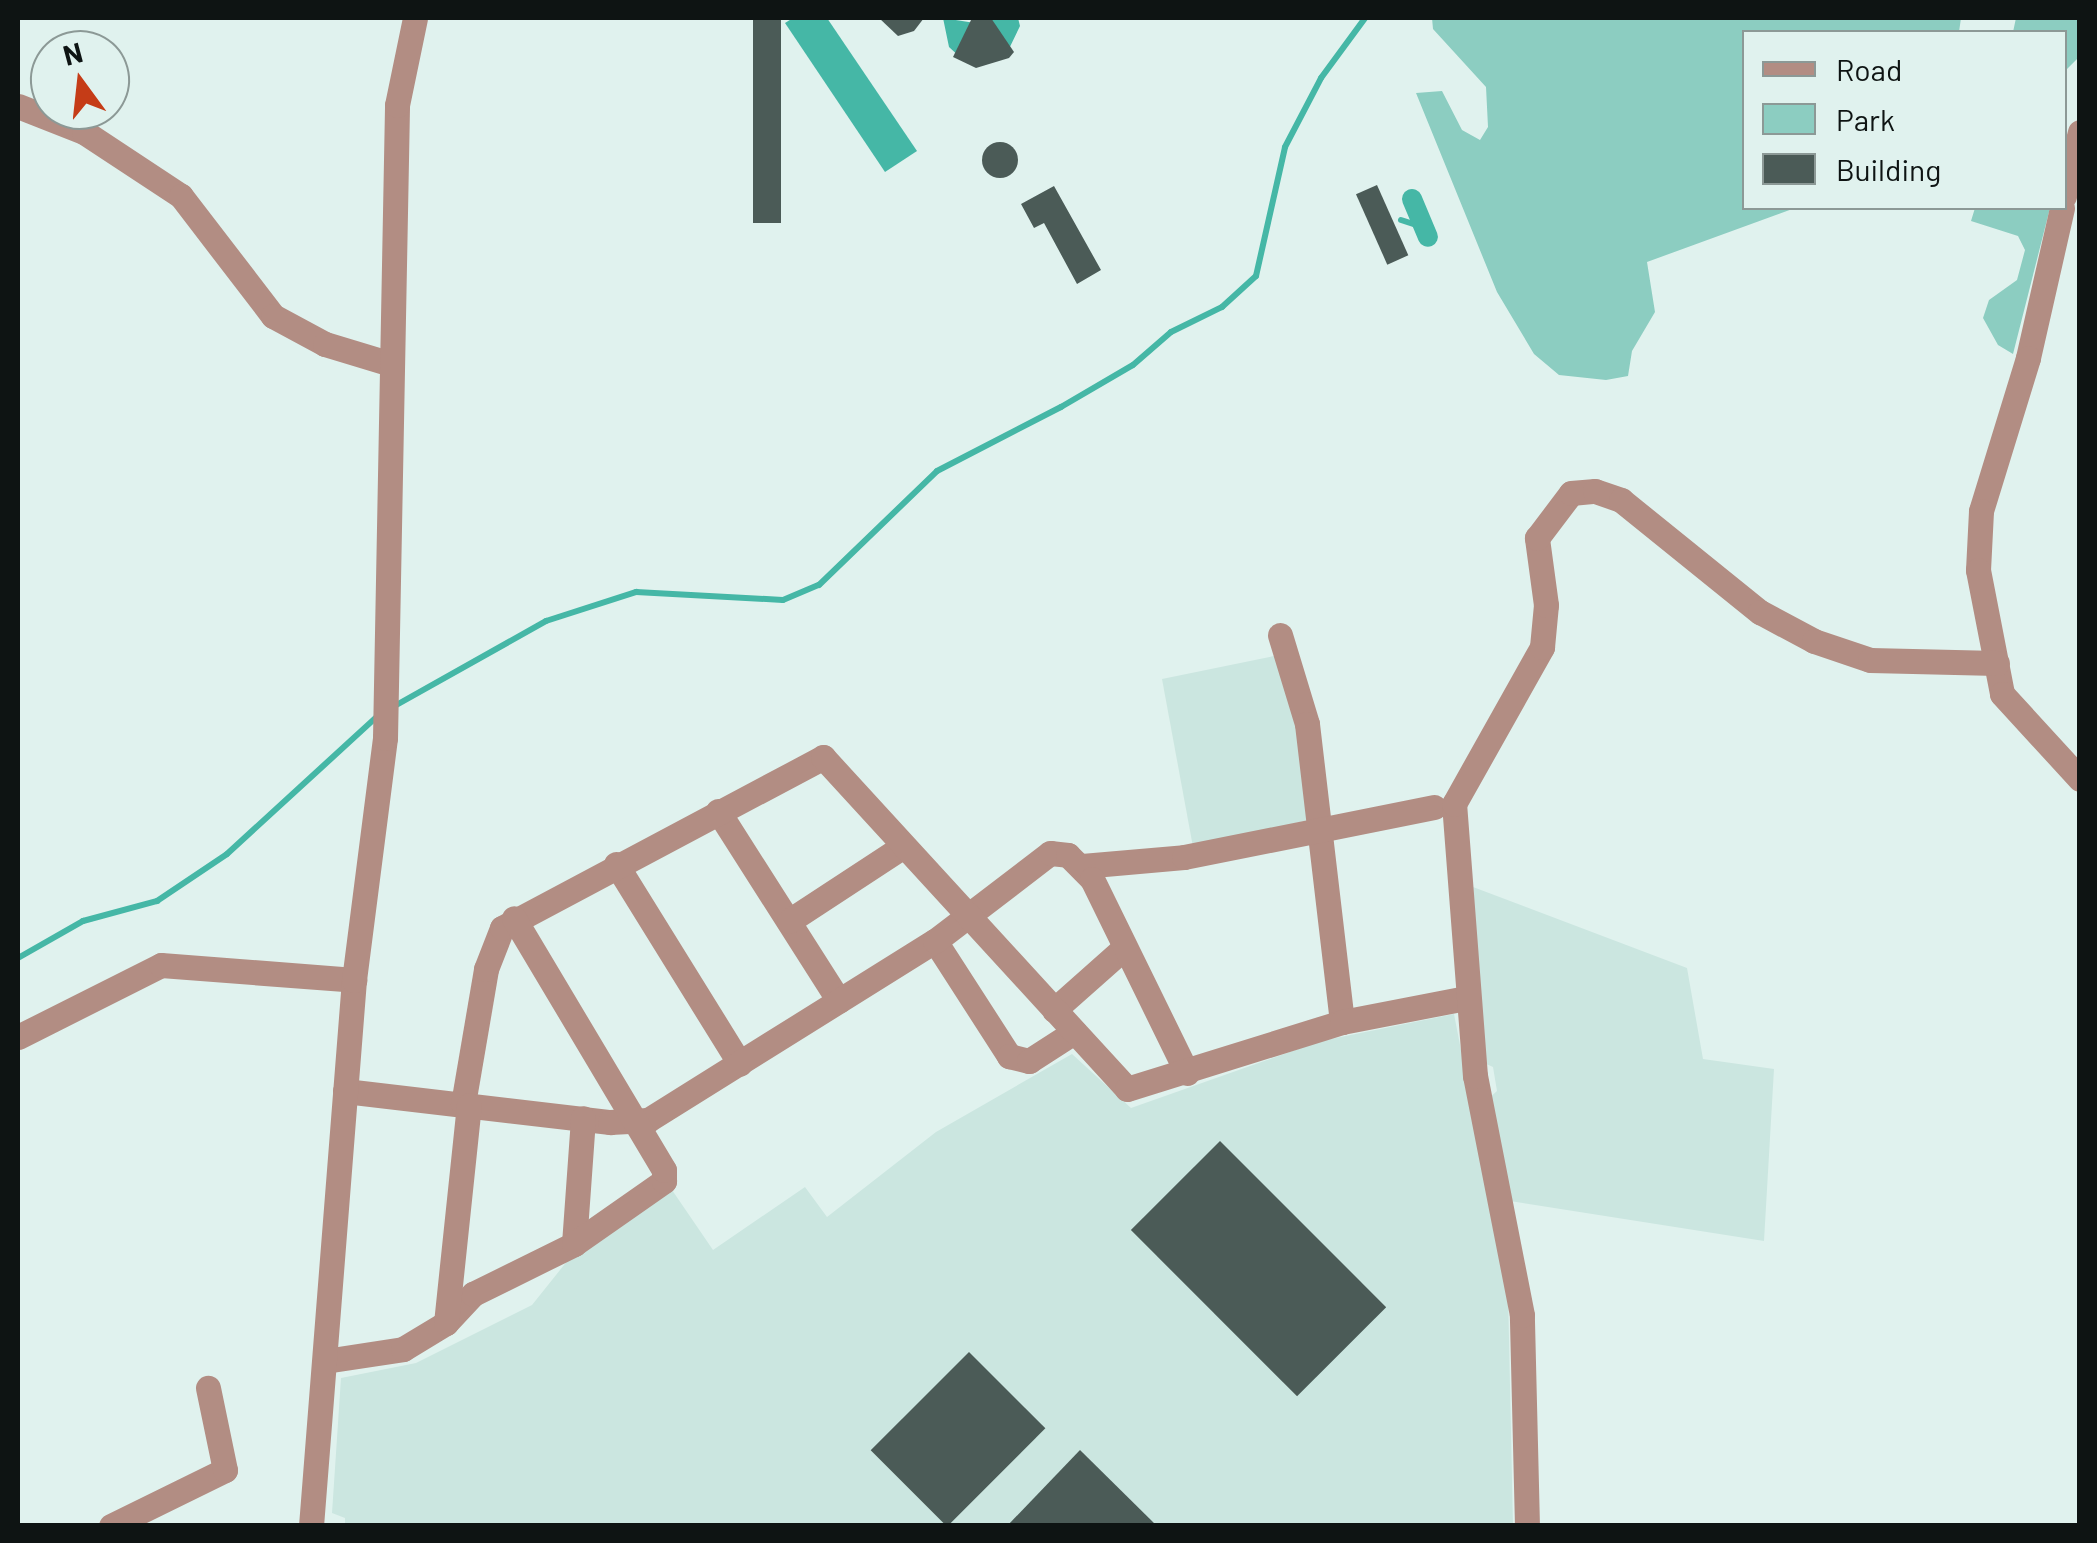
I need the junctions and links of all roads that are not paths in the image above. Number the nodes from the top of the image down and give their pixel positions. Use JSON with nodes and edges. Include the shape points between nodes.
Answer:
{"nodes":[{"id":1,"x":415,"y":18,"type":"edge"},
{"id":2,"x":18,"y":106,"type":"edge"},
{"id":3,"x":2080,"y":132,"type":"edge"},
{"id":4,"x":2067,"y":184,"type":"edge"},
{"id":5,"x":2062,"y":210,"type":"edge"},
{"id":6,"x":391,"y":364,"type":"junction"},
{"id":7,"x":1280,"y":635,"type":"dead end"},
{"id":8,"x":1996,"y":663,"type":"junction"},
{"id":9,"x":2080,"y":780,"type":"edge"},
{"id":10,"x":1434,"y":807,"type":"dead end"},
{"id":11,"x":718,"y":811,"type":"junction"},
{"id":12,"x":1322,"y":825,"type":"junction"},
{"id":13,"x":902,"y":848,"type":"junction"},
{"id":14,"x":616,"y":864,"type":"junction"},
{"id":15,"x":1082,"y":866,"type":"junction"},
{"id":16,"x":970,"y":916,"type":"junction"},
{"id":17,"x":514,"y":918,"type":"junction"},
{"id":18,"x":789,"y":921,"type":"junction"},
{"id":19,"x":935,"y":942,"type":"junction"},
{"id":20,"x":1124,"y":948,"type":"junction"},
{"id":21,"x":354,"y":980,"type":"junction"},
{"id":22,"x":1465,"y":998,"type":"junction"},
{"id":23,"x":839,"y":1001,"type":"junction"},
{"id":24,"x":1054,"y":1010,"type":"junction"},
{"id":25,"x":1342,"y":1022,"type":"junction"},
{"id":26,"x":1074,"y":1032,"type":"junction"},
{"id":27,"x":18,"y":1036,"type":"edge"},
{"id":28,"x":740,"y":1064,"type":"junction"},
{"id":29,"x":1187,"y":1073,"type":"junction"},
{"id":30,"x":345,"y":1091,"type":"junction"},
{"id":31,"x":466,"y":1104,"type":"junction"},
{"id":32,"x":584,"y":1118,"type":"junction"},
{"id":33,"x":636,"y":1124,"type":"junction"},
{"id":34,"x":574,"y":1244,"type":"junction"},
{"id":35,"x":446,"y":1323,"type":"junction"},
{"id":36,"x":324,"y":1361,"type":"junction"},
{"id":37,"x":208,"y":1388,"type":"dead end"},
{"id":38,"x":138,"y":1519,"type":"edge"},
{"id":39,"x":111,"y":1526,"type":"edge"},
{"id":40,"x":311,"y":1526,"type":"edge"},
{"id":41,"x":1527,"y":1526,"type":"edge"}],
"edges":[{"from":1,"to":6,"type":"street","via":[[396,105]]},
{"from":2,"to":6,"type":"street","via":[[84,132],[181,196],[273,316],[325,344]]},
{"from":3,"to":4,"type":"street"},
{"from":5,"to":8,"type":"street","via":[[2028,358],[1981,511],[1978,570]]},
{"from":6,"to":21,"type":"street","via":[[385,738]]},
{"from":7,"to":12,"type":"street","via":[[1304,703]]},
{"from":8,"to":9,"type":"street","via":[[2002,694],[2018,718]]},
{"from":8,"to":22,"type":"street","via":[[1870,660],[1814,641],[1760,612],[1621,500],[1571,494],[1537,538],[1546,605],[1542,647],[1456,796]]},
{"from":10,"to":12,"type":"street"},
{"from":11,"to":13,"type":"street","via":[[823,757]]},
{"from":11,"to":14,"type":"street"},
{"from":11,"to":18,"type":"street"},
{"from":12,"to":15,"type":"street","via":[[1184,857]]},
{"from":12,"to":25,"type":"street"},
{"from":13,"to":16,"type":"street"},
{"from":13,"to":18,"type":"street"},
{"from":14,"to":17,"type":"street"},
{"from":14,"to":28,"type":"street"},
{"from":15,"to":16,"type":"street","via":[[1050,853]]},
{"from":15,"to":20,"type":"street"},
{"from":16,"to":19,"type":"street"},
{"from":16,"to":24,"type":"street","via":[[1020,980]]},
{"from":17,"to":31,"type":"street","via":[[502,928],[486,968]]},
{"from":17,"to":33,"type":"street"},
{"from":18,"to":23,"type":"street"},
{"from":19,"to":23,"type":"street"},
{"from":19,"to":26,"type":"street","via":[[1009,1056],[1029,1061]]},
{"from":20,"to":24,"type":"street"},
{"from":20,"to":29,"type":"street"},
{"from":21,"to":27,"type":"street","via":[[162,965]]},
{"from":21,"to":30,"type":"street"},
{"from":22,"to":25,"type":"street"},
{"from":22,"to":41,"type":"street","via":[[1522,1315]]},
{"from":23,"to":28,"type":"street"},
{"from":24,"to":26,"type":"street"},
{"from":25,"to":29,"type":"street"},
{"from":26,"to":29,"type":"street","via":[[1127,1089]]},
{"from":28,"to":33,"type":"street"},
{"from":30,"to":31,"type":"street"},
{"from":30,"to":36,"type":"street"},
{"from":31,"to":32,"type":"street"},
{"from":31,"to":35,"type":"street"},
{"from":32,"to":33,"type":"street"},
{"from":32,"to":34,"type":"street"},
{"from":33,"to":34,"type":"street","via":[[664,1181]]},
{"from":34,"to":35,"type":"street","via":[[473,1294]]},
{"from":35,"to":36,"type":"street","via":[[436,1335],[403,1349]]},
{"from":36,"to":40,"type":"street"},
{"from":37,"to":38,"type":"street","via":[[226,1470]]},
{"from":38,"to":39,"type":"street"}]}
